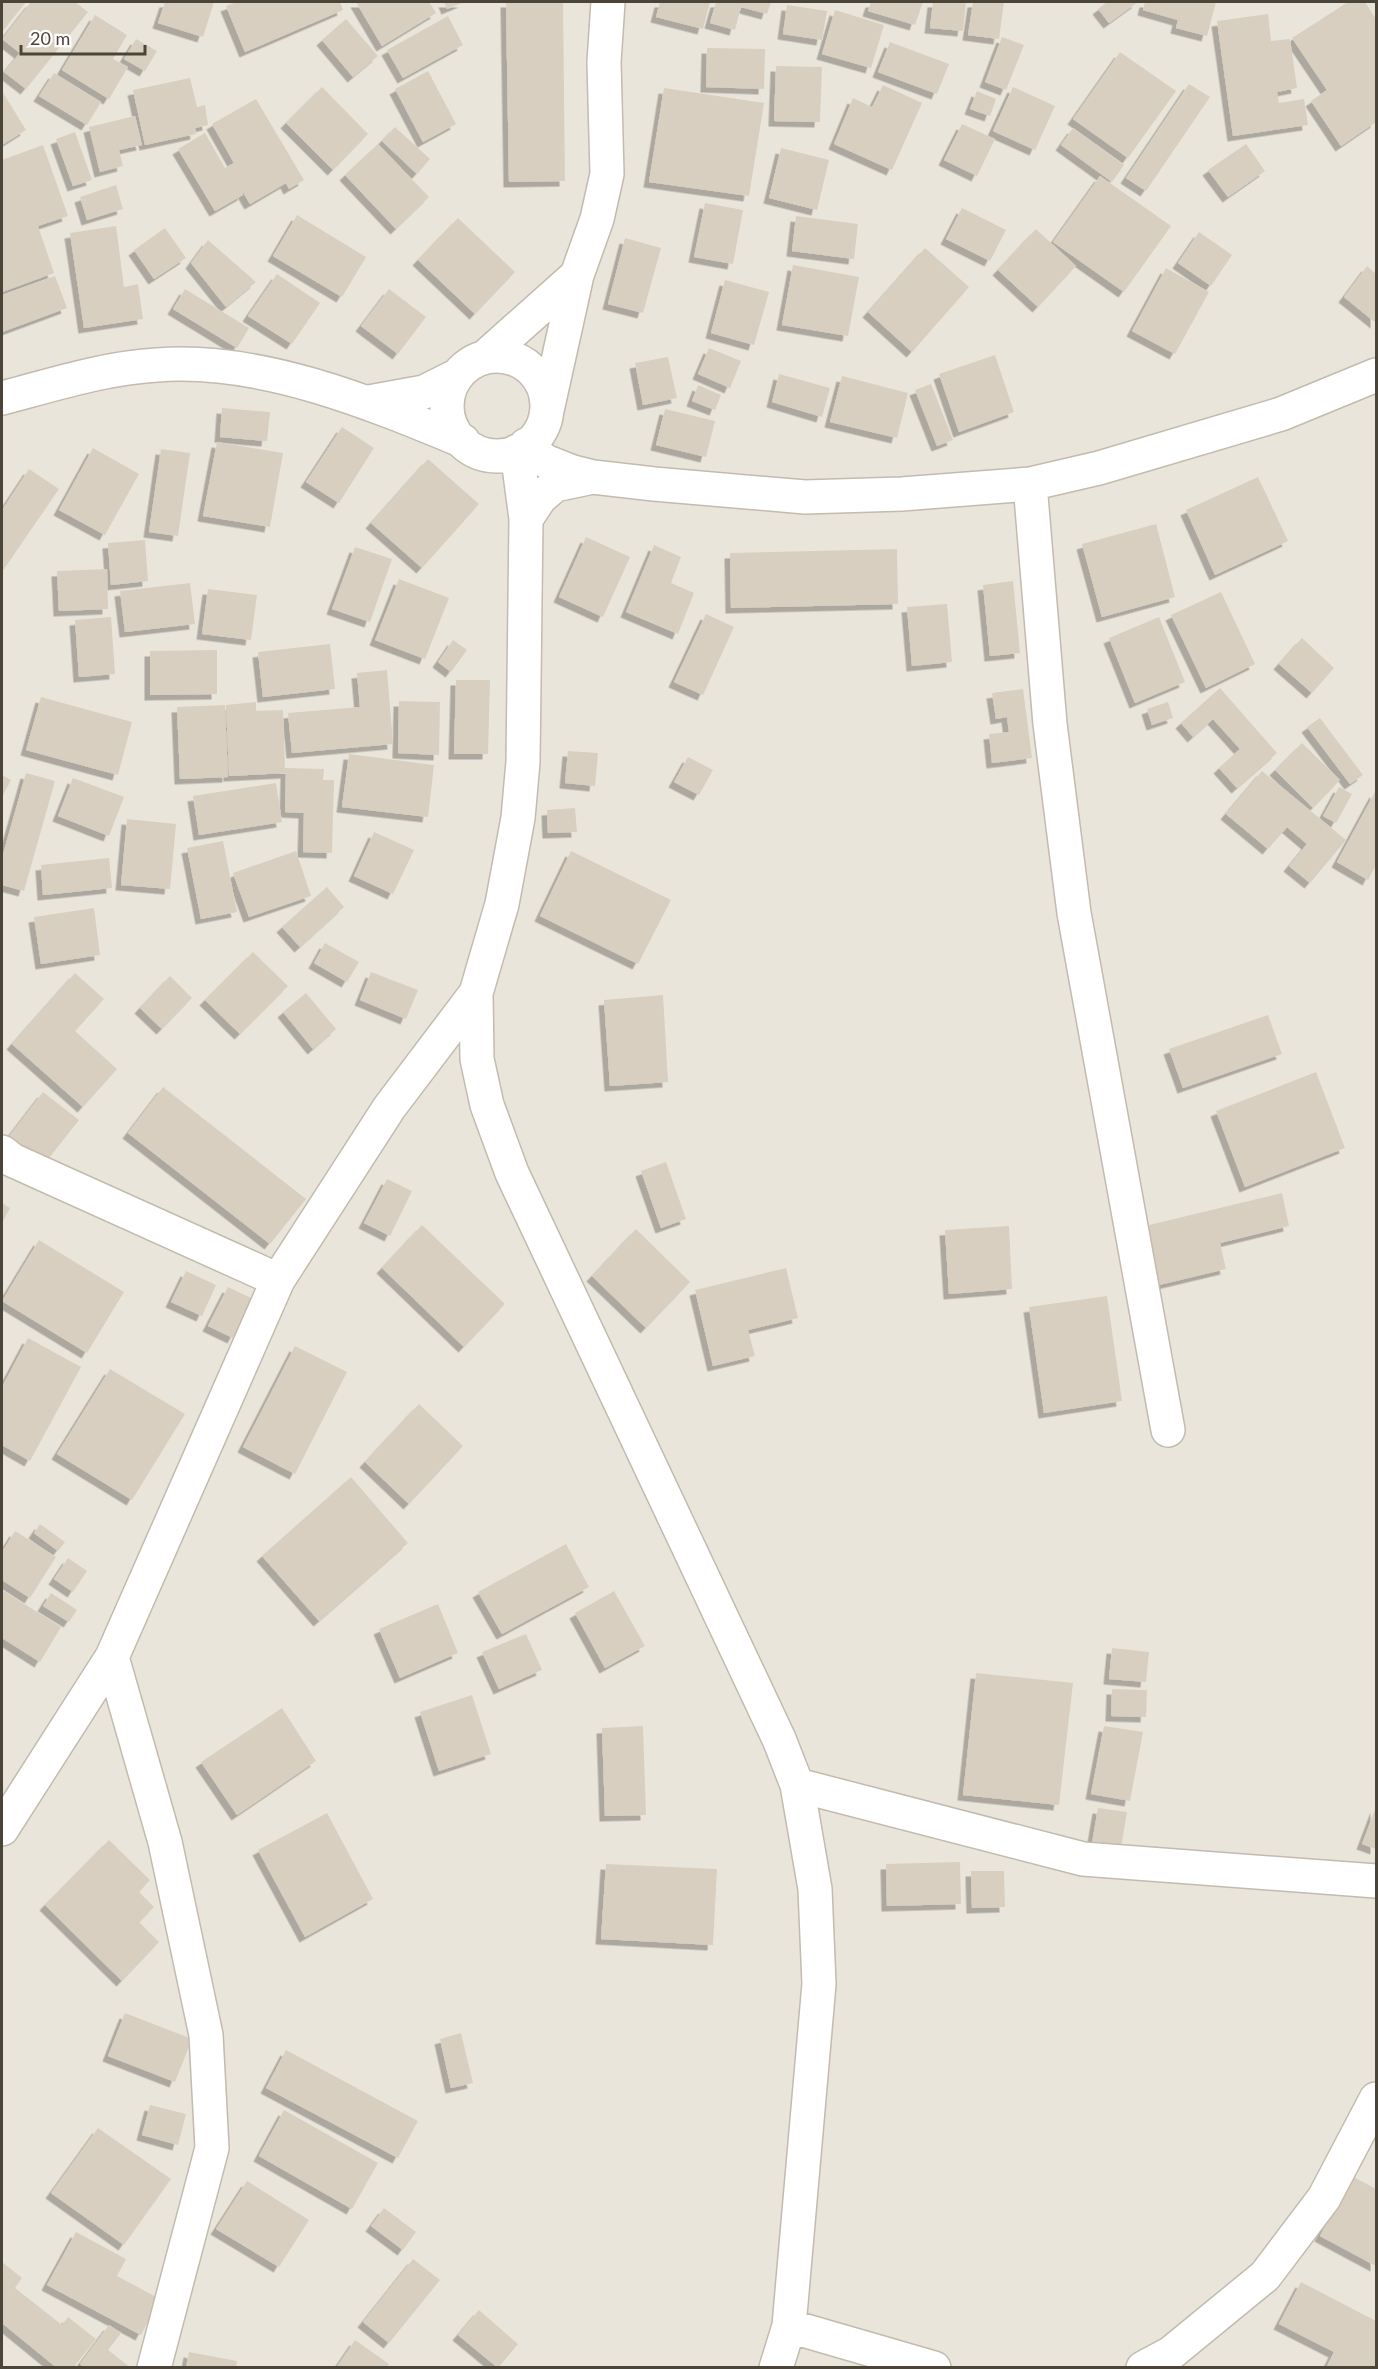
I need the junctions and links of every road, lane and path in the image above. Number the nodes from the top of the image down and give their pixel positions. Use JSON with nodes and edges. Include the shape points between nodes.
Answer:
{"nodes":[{"id":1,"x":608,"y":2,"type":"edge"},
{"id":2,"x":577,"y":275,"type":"junction"},
{"id":3,"x":485,"y":357,"type":"junction"},
{"id":4,"x":458,"y":375,"type":"junction"},
{"id":5,"x":1377,"y":375,"type":"edge"},
{"id":6,"x":2,"y":398,"type":"edge"},
{"id":7,"x":369,"y":402,"type":"junction"},
{"id":8,"x":546,"y":415,"type":"junction"},
{"id":9,"x":463,"y":441,"type":"junction"},
{"id":10,"x":521,"y":448,"type":"junction"},
{"id":11,"x":593,"y":477,"type":"junction"},
{"id":12,"x":1030,"y":484,"type":"junction"},
{"id":13,"x":526,"y":519,"type":"junction"},
{"id":14,"x":476,"y":993,"type":"junction"},
{"id":15,"x":2,"y":1152,"type":"edge"},
{"id":16,"x":278,"y":1280,"type":"junction"},
{"id":17,"x":1168,"y":1430,"type":"dead end"},
{"id":18,"x":112,"y":1657,"type":"junction"},
{"id":19,"x":797,"y":1785,"type":"junction"},
{"id":20,"x":2,"y":1829,"type":"edge"},
{"id":21,"x":1377,"y":1881,"type":"edge"},
{"id":22,"x":1377,"y":2100,"type":"edge"},
{"id":23,"x":789,"y":2326,"type":"junction"},
{"id":24,"x":154,"y":2367,"type":"edge"},
{"id":25,"x":776,"y":2367,"type":"edge"},
{"id":26,"x":934,"y":2367,"type":"edge"},
{"id":27,"x":1143,"y":2367,"type":"edge"}],
"edges":[{"from":1,"to":2,"type":"street","via":[[604,62],[608,174]]},
{"from":2,"to":3,"type":"street"},
{"from":2,"to":8,"type":"street"},
{"from":3,"to":4,"type":"street","via":[[470,363]]},
{"from":3,"to":8,"type":"street","via":[[518,360],[532,369],[547,398]]},
{"from":4,"to":7,"type":"street","via":[[424,392]]},
{"from":4,"to":9,"type":"street","via":[[447,406],[450,422]]},
{"from":5,"to":12,"type":"street","via":[[1281,414],[1099,468]]},
{"from":6,"to":7,"type":"street","via":[[98,373],[157,364],[213,366],[287,378]]},
{"from":7,"to":9,"type":"street"},
{"from":8,"to":10,"type":"street","via":[[541,430]]},
{"from":9,"to":10,"type":"street","via":[[484,454],[501,455]]},
{"from":10,"to":11,"type":"street","via":[[545,461]]},
{"from":10,"to":13,"type":"street"},
{"from":11,"to":12,"type":"street","via":[[806,497]]},
{"from":11,"to":13,"type":"street","via":[[555,485]]},
{"from":12,"to":17,"type":"street","via":[[1050,724],[1074,914]]},
{"from":13,"to":14,"type":"street","via":[[524,727],[518,818],[502,903]]},
{"from":14,"to":16,"type":"street","via":[[388,1108]]},
{"from":14,"to":19,"type":"street","via":[[477,1059],[487,1106],[512,1173],[779,1739]]},
{"from":15,"to":16,"type":"street","via":[[12,1160]]},
{"from":16,"to":18,"type":"street"},
{"from":18,"to":20,"type":"street"},
{"from":18,"to":24,"type":"street","via":[[165,1842],[206,2035],[212,2148]]},
{"from":19,"to":21,"type":"street","via":[[1083,1859]]},
{"from":19,"to":23,"type":"street","via":[[815,1889],[819,1984]]},
{"from":22,"to":27,"type":"street","via":[[1324,2198],[1265,2276],[1171,2354]]},
{"from":23,"to":25,"type":"street"},
{"from":23,"to":26,"type":"street"}]}
